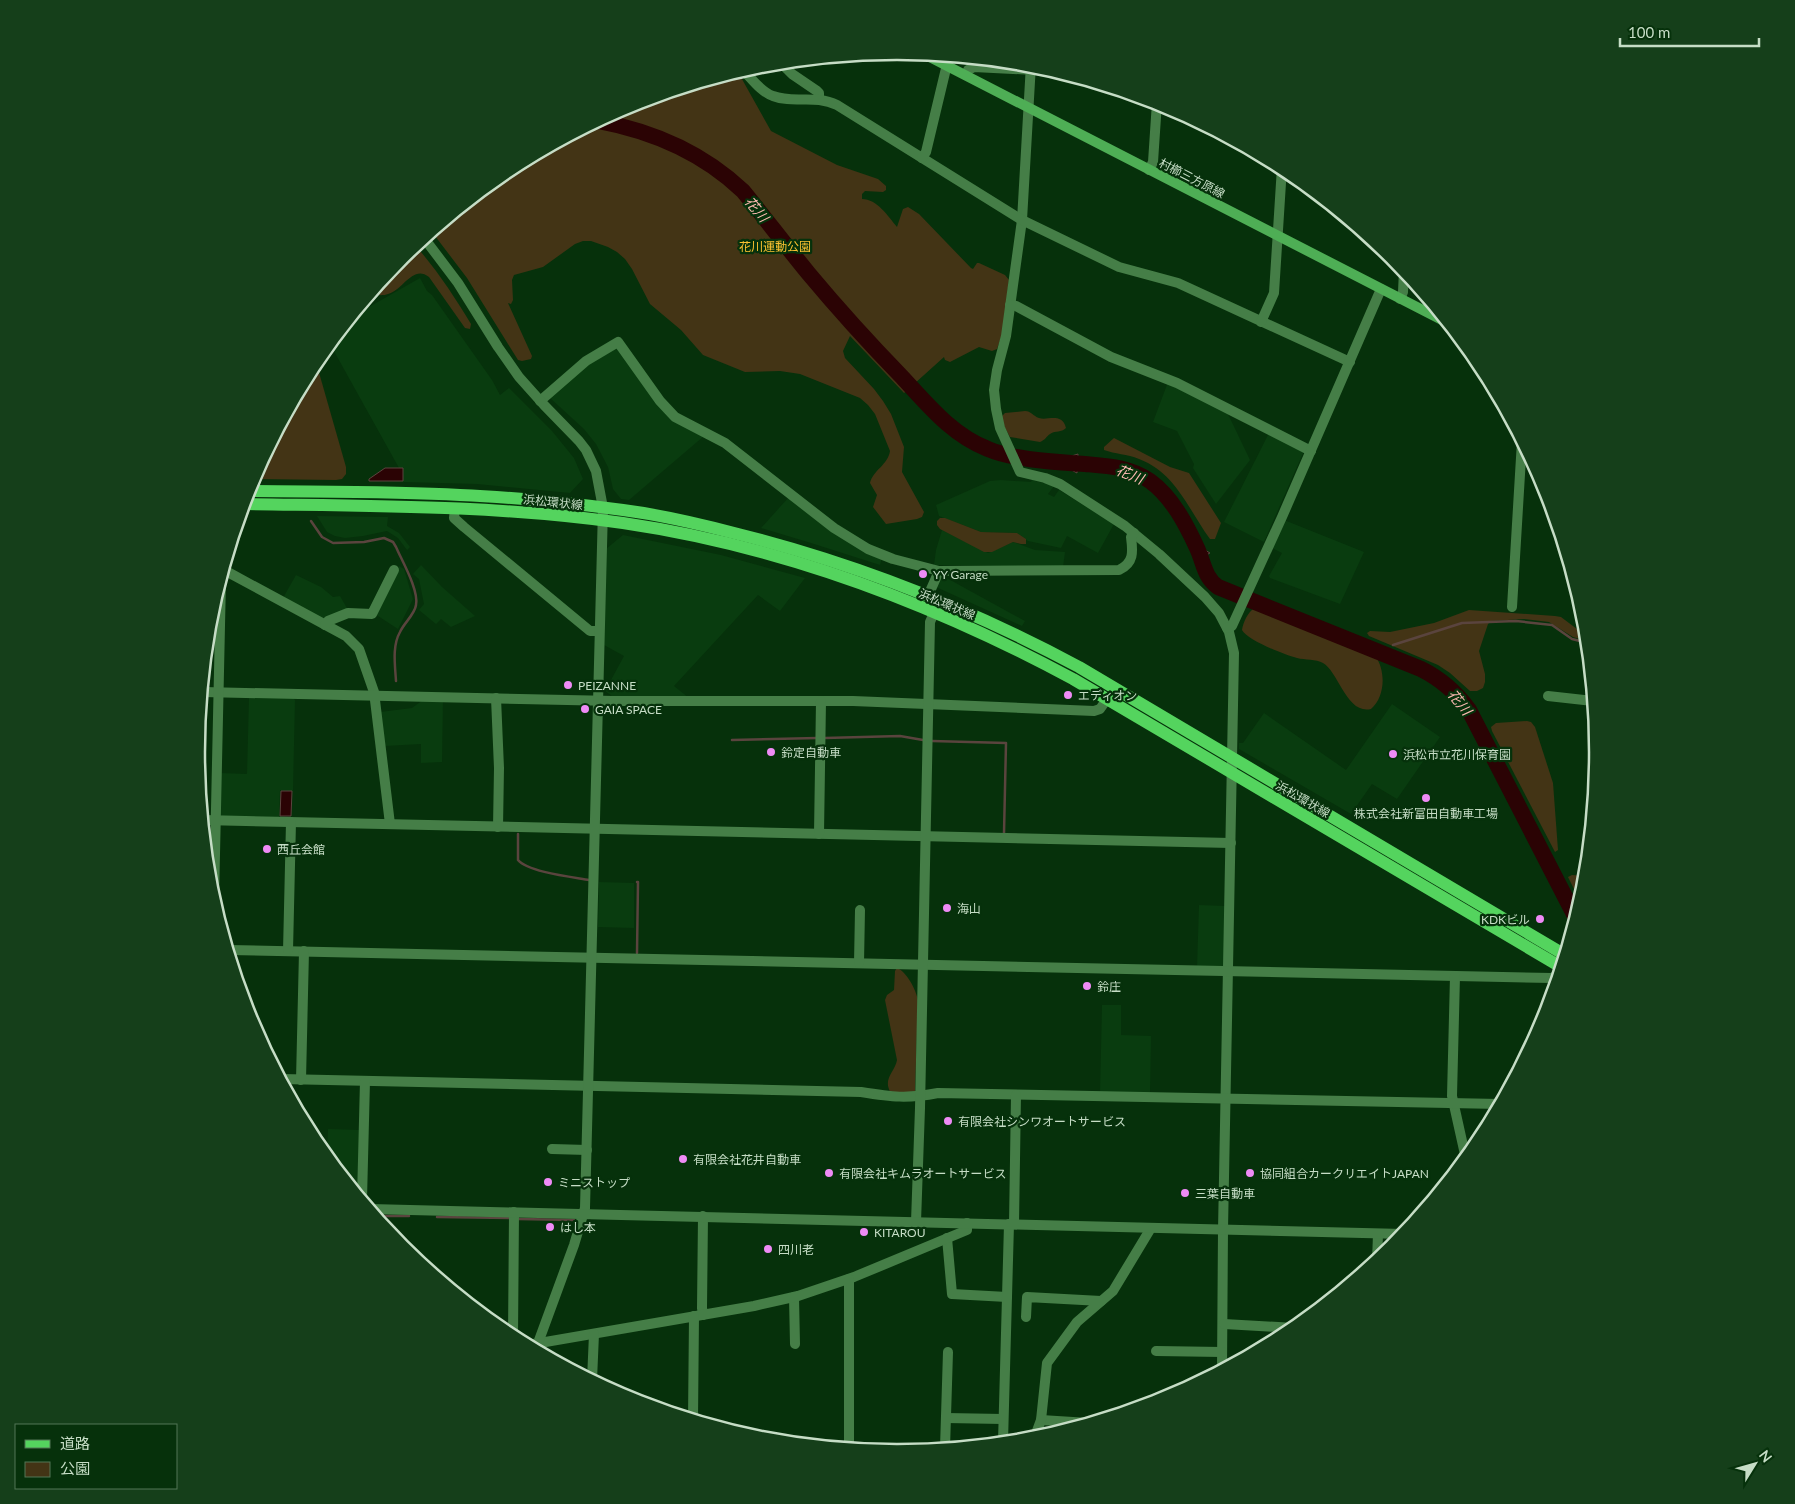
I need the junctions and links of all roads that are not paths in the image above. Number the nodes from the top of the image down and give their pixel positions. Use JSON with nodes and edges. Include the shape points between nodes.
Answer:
{"nodes":[{"id":1,"x":948,"y":61,"type":"edge"},
{"id":2,"x":949,"y":62,"type":"edge"},
{"id":3,"x":994,"y":67,"type":"edge"},
{"id":4,"x":787,"y":69,"type":"edge"},
{"id":5,"x":1031,"y":73,"type":"edge"},
{"id":6,"x":966,"y":75,"type":"junction"},
{"id":7,"x":749,"y":76,"type":"edge"},
{"id":8,"x":819,"y":99,"type":"junction"},
{"id":9,"x":1028,"y":108,"type":"junction"},
{"id":10,"x":1156,"y":111,"type":"edge"},
{"id":11,"x":922,"y":158,"type":"junction"},
{"id":12,"x":1149,"y":170,"type":"junction"},
{"id":13,"x":1281,"y":177,"type":"edge"},
{"id":14,"x":1022,"y":220,"type":"junction"},
{"id":15,"x":1277,"y":236,"type":"junction"},
{"id":16,"x":428,"y":244,"type":"edge"},
{"id":17,"x":1404,"y":281,"type":"edge"},
{"id":18,"x":1381,"y":289,"type":"junction"},
{"id":19,"x":1400,"y":299,"type":"junction"},
{"id":20,"x":1010,"y":305,"type":"junction"},
{"id":21,"x":1435,"y":316,"type":"edge"},
{"id":22,"x":1261,"y":322,"type":"junction"},
{"id":23,"x":1350,"y":362,"type":"junction"},
{"id":24,"x":540,"y":401,"type":"junction"},
{"id":25,"x":1311,"y":451,"type":"junction"},
{"id":26,"x":1521,"y":453,"type":"edge"},
{"id":27,"x":256,"y":491,"type":"edge"},
{"id":28,"x":252,"y":504,"type":"edge"},
{"id":29,"x":455,"y":508,"type":"junction"},
{"id":30,"x":603,"y":508,"type":"junction"},
{"id":31,"x":602,"y":521,"type":"junction"},
{"id":32,"x":1134,"y":533,"type":"junction"},
{"id":33,"x":394,"y":570,"type":"dead end"},
{"id":34,"x":939,"y":571,"type":"junction"},
{"id":35,"x":229,"y":573,"type":"edge"},
{"id":36,"x":928,"y":596,"type":"junction"},
{"id":37,"x":1512,"y":606,"type":"dead end"},
{"id":38,"x":220,"y":612,"type":"edge"},
{"id":39,"x":934,"y":613,"type":"junction"},
{"id":40,"x":325,"y":625,"type":"junction"},
{"id":41,"x":1227,"y":628,"type":"junction"},
{"id":42,"x":599,"y":631,"type":"junction"},
{"id":43,"x":208,"y":692,"type":"edge"},
{"id":44,"x":218,"y":693,"type":"junction"},
{"id":45,"x":375,"y":696,"type":"junction"},
{"id":46,"x":1548,"y":696,"type":"dead end"},
{"id":47,"x":496,"y":698,"type":"junction"},
{"id":48,"x":1107,"y":699,"type":"junction"},
{"id":49,"x":598,"y":700,"type":"junction"},
{"id":50,"x":1587,"y":700,"type":"edge"},
{"id":51,"x":822,"y":701,"type":"junction"},
{"id":52,"x":929,"y":704,"type":"junction"},
{"id":53,"x":1233,"y":758,"type":"junction"},
{"id":54,"x":1233,"y":773,"type":"junction"},
{"id":55,"x":209,"y":820,"type":"edge"},
{"id":56,"x":216,"y":821,"type":"junction"},
{"id":57,"x":291,"y":822,"type":"junction"},
{"id":58,"x":390,"y":824,"type":"junction"},
{"id":59,"x":498,"y":827,"type":"junction"},
{"id":60,"x":595,"y":829,"type":"junction"},
{"id":61,"x":819,"y":834,"type":"junction"},
{"id":62,"x":926,"y":836,"type":"junction"},
{"id":63,"x":1231,"y":843,"type":"junction"},
{"id":64,"x":215,"y":864,"type":"edge"},
{"id":65,"x":860,"y":910,"type":"dead end"},
{"id":66,"x":235,"y":950,"type":"edge"},
{"id":67,"x":288,"y":951,"type":"junction"},
{"id":68,"x":304,"y":951,"type":"junction"},
{"id":69,"x":1560,"y":951,"type":"edge"},
{"id":70,"x":592,"y":958,"type":"junction"},
{"id":71,"x":859,"y":963,"type":"junction"},
{"id":72,"x":923,"y":964,"type":"junction"},
{"id":73,"x":1556,"y":965,"type":"edge"},
{"id":74,"x":1229,"y":971,"type":"junction"},
{"id":75,"x":1456,"y":976,"type":"junction"},
{"id":76,"x":1552,"y":978,"type":"edge"},
{"id":77,"x":288,"y":1079,"type":"edge"},
{"id":78,"x":301,"y":1080,"type":"junction"},
{"id":79,"x":365,"y":1081,"type":"junction"},
{"id":80,"x":588,"y":1086,"type":"junction"},
{"id":81,"x":1016,"y":1095,"type":"junction"},
{"id":82,"x":920,"y":1096,"type":"junction"},
{"id":83,"x":1226,"y":1099,"type":"junction"},
{"id":84,"x":1454,"y":1103,"type":"junction"},
{"id":85,"x":1493,"y":1104,"type":"edge"},
{"id":86,"x":552,"y":1149,"type":"dead end"},
{"id":87,"x":1464,"y":1149,"type":"edge"},
{"id":88,"x":587,"y":1150,"type":"junction"},
{"id":89,"x":362,"y":1190,"type":"edge"},
{"id":90,"x":378,"y":1209,"type":"edge"},
{"id":91,"x":514,"y":1212,"type":"junction"},
{"id":92,"x":584,"y":1213,"type":"junction"},
{"id":93,"x":703,"y":1216,"type":"junction"},
{"id":94,"x":916,"y":1222,"type":"junction"},
{"id":95,"x":967,"y":1223,"type":"junction"},
{"id":96,"x":1011,"y":1224,"type":"junction"},
{"id":97,"x":1151,"y":1228,"type":"junction"},
{"id":98,"x":1223,"y":1230,"type":"junction"},
{"id":99,"x":1378,"y":1234,"type":"junction"},
{"id":100,"x":1394,"y":1234,"type":"edge"},
{"id":101,"x":947,"y":1238,"type":"junction"},
{"id":102,"x":1377,"y":1250,"type":"edge"},
{"id":103,"x":849,"y":1279,"type":"junction"},
{"id":104,"x":794,"y":1297,"type":"junction"},
{"id":105,"x":1007,"y":1297,"type":"junction"},
{"id":106,"x":1101,"y":1302,"type":"junction"},
{"id":107,"x":699,"y":1316,"type":"junction"},
{"id":108,"x":1026,"y":1317,"type":"dead end"},
{"id":109,"x":1224,"y":1324,"type":"junction"},
{"id":110,"x":513,"y":1327,"type":"edge"},
{"id":111,"x":1282,"y":1327,"type":"edge"},
{"id":112,"x":594,"y":1334,"type":"junction"},
{"id":113,"x":536,"y":1341,"type":"edge"},
{"id":114,"x":795,"y":1344,"type":"dead end"},
{"id":115,"x":541,"y":1345,"type":"edge"},
{"id":116,"x":1156,"y":1351,"type":"dead end"},
{"id":117,"x":948,"y":1352,"type":"dead end"},
{"id":118,"x":1222,"y":1352,"type":"junction"},
{"id":119,"x":1222,"y":1363,"type":"edge"},
{"id":120,"x":592,"y":1374,"type":"edge"},
{"id":121,"x":694,"y":1413,"type":"edge"},
{"id":122,"x":946,"y":1418,"type":"junction"},
{"id":123,"x":1004,"y":1419,"type":"junction"},
{"id":124,"x":1041,"y":1420,"type":"junction"},
{"id":125,"x":1064,"y":1423,"type":"edge"},
{"id":126,"x":1037,"y":1430,"type":"edge"},
{"id":127,"x":1003,"y":1436,"type":"edge"},
{"id":128,"x":848,"y":1443,"type":"edge"},
{"id":129,"x":945,"y":1443,"type":"edge"}],
"edges":[{"from":1,"to":11,"type":"street"},
{"from":2,"to":6,"type":"main road","name":"村櫛三方原線"},
{"from":3,"to":6,"type":"street","via":[[974,67]]},
{"from":4,"to":8,"type":"street","via":[[817,91]]},
{"from":5,"to":9,"type":"street"},
{"from":6,"to":9,"type":"main road","name":"村櫛三方原線"},
{"from":7,"to":8,"type":"street","via":[[772,96]]},
{"from":8,"to":11,"type":"street","via":[[837,105]]},
{"from":9,"to":12,"type":"main road","name":"村櫛三方原線"},
{"from":9,"to":14,"type":"street"},
{"from":10,"to":12,"type":"street","via":[[1153,162]]},
{"from":11,"to":14,"type":"street"},
{"from":12,"to":15,"type":"main road","name":"村櫛三方原線"},
{"from":13,"to":15,"type":"street"},
{"from":14,"to":20,"type":"street"},
{"from":14,"to":22,"type":"street","via":[[1119,267],[1178,283]]},
{"from":15,"to":18,"type":"main road","name":"村櫛三方原線"},
{"from":15,"to":22,"type":"street","via":[[1274,293]]},
{"from":16,"to":24,"type":"street","via":[[458,283],[508,363]]},
{"from":17,"to":19,"type":"street"},
{"from":18,"to":19,"type":"main road","name":"村櫛三方原線"},
{"from":18,"to":23,"type":"street"},
{"from":19,"to":21,"type":"main road","name":"村櫛三方原線"},
{"from":20,"to":25,"type":"street","via":[[1111,357],[1177,383]]},
{"from":20,"to":32,"type":"street","via":[[994,390],[998,418],[1017,467],[1020,472],[1060,484]]},
{"from":22,"to":23,"type":"street"},
{"from":23,"to":25,"type":"street"},
{"from":24,"to":30,"type":"street","via":[[586,450],[596,471]]},
{"from":24,"to":34,"type":"street","via":[[586,361],[618,342],[675,417],[724,443],[856,542],[887,556]]},
{"from":25,"to":41,"type":"street","via":[[1242,605],[1232,626]]},
{"from":26,"to":37,"type":"street"},
{"from":27,"to":30,"type":"main road","name":"浜松環状線","via":[[460,495]]},
{"from":28,"to":29,"type":"main road","name":"浜松環状線"},
{"from":29,"to":31,"type":"main road","name":"浜松環状線"},
{"from":29,"to":42,"type":"street","via":[[454,518],[464,528],[590,631]]},
{"from":30,"to":31,"type":"street"},
{"from":30,"to":36,"type":"main road","name":"浜松環状線","via":[[679,520],[768,542],[842,564]]},
{"from":31,"to":39,"type":"main road","name":"浜松環状線","via":[[670,532],[778,558]]},
{"from":31,"to":42,"type":"street"},
{"from":32,"to":34,"type":"street","via":[[1131,537],[1132,557],[1119,570]]},
{"from":32,"to":41,"type":"street","via":[[1205,597]]},
{"from":33,"to":40,"type":"street","via":[[372,614],[348,613]]},
{"from":34,"to":36,"type":"street"},
{"from":35,"to":40,"type":"street"},
{"from":36,"to":53,"type":"main road","name":"浜松環状線","via":[[1060,657]]},
{"from":38,"to":44,"type":"street"},
{"from":39,"to":48,"type":"main road","name":"浜松環状線","via":[[1024,653]]},
{"from":39,"to":52,"type":"street","via":[[930,622]]},
{"from":40,"to":45,"type":"street","via":[[346,636],[359,649]]},
{"from":41,"to":53,"type":"street","via":[[1235,664]]},
{"from":42,"to":49,"type":"street"},
{"from":43,"to":44,"type":"street"},
{"from":44,"to":45,"type":"street"},
{"from":44,"to":56,"type":"street"},
{"from":45,"to":47,"type":"street"},
{"from":45,"to":58,"type":"street"},
{"from":46,"to":50,"type":"street"},
{"from":47,"to":49,"type":"street"},
{"from":47,"to":59,"type":"street"},
{"from":48,"to":52,"type":"street","via":[[1100,709],[1094,711]]},
{"from":48,"to":54,"type":"main road","name":"浜松環状線"},
{"from":49,"to":51,"type":"street"},
{"from":49,"to":60,"type":"street"},
{"from":51,"to":52,"type":"street"},
{"from":51,"to":61,"type":"street"},
{"from":52,"to":62,"type":"street"},
{"from":53,"to":54,"type":"street"},
{"from":53,"to":69,"type":"main road","name":"浜松環状線"},
{"from":54,"to":63,"type":"street"},
{"from":54,"to":73,"type":"main road","name":"浜松環状線"},
{"from":55,"to":56,"type":"street"},
{"from":56,"to":57,"type":"street"},
{"from":56,"to":64,"type":"street"},
{"from":57,"to":58,"type":"street"},
{"from":57,"to":67,"type":"street"},
{"from":58,"to":59,"type":"street"},
{"from":59,"to":60,"type":"street"},
{"from":60,"to":61,"type":"street"},
{"from":60,"to":70,"type":"street"},
{"from":61,"to":62,"type":"street"},
{"from":62,"to":63,"type":"street"},
{"from":62,"to":72,"type":"street"},
{"from":63,"to":74,"type":"street"},
{"from":65,"to":71,"type":"street"},
{"from":66,"to":67,"type":"street"},
{"from":67,"to":68,"type":"street"},
{"from":68,"to":70,"type":"street"},
{"from":68,"to":78,"type":"street"},
{"from":70,"to":71,"type":"street"},
{"from":70,"to":80,"type":"street"},
{"from":71,"to":72,"type":"street"},
{"from":72,"to":74,"type":"street"},
{"from":72,"to":82,"type":"street"},
{"from":74,"to":75,"type":"street"},
{"from":74,"to":83,"type":"street"},
{"from":75,"to":76,"type":"street"},
{"from":75,"to":84,"type":"street"},
{"from":77,"to":78,"type":"street"},
{"from":78,"to":79,"type":"street"},
{"from":79,"to":80,"type":"street"},
{"from":79,"to":89,"type":"street"},
{"from":80,"to":82,"type":"street"},
{"from":80,"to":88,"type":"street"},
{"from":81,"to":82,"type":"street","via":[[938,1093]]},
{"from":81,"to":83,"type":"street"},
{"from":81,"to":96,"type":"street"},
{"from":82,"to":94,"type":"street"},
{"from":83,"to":84,"type":"street"},
{"from":83,"to":98,"type":"street"},
{"from":84,"to":85,"type":"street"},
{"from":84,"to":87,"type":"street"},
{"from":86,"to":88,"type":"street"},
{"from":88,"to":92,"type":"street"},
{"from":90,"to":91,"type":"street"},
{"from":91,"to":92,"type":"street"},
{"from":91,"to":110,"type":"street"},
{"from":92,"to":93,"type":"street"},
{"from":92,"to":113,"type":"street"},
{"from":93,"to":94,"type":"street"},
{"from":93,"to":107,"type":"street"},
{"from":94,"to":95,"type":"street"},
{"from":95,"to":96,"type":"street"},
{"from":95,"to":101,"type":"street","via":[[967,1230]]},
{"from":96,"to":97,"type":"street"},
{"from":96,"to":105,"type":"street"},
{"from":97,"to":98,"type":"street"},
{"from":97,"to":106,"type":"street","via":[[1113,1291]]},
{"from":98,"to":99,"type":"street"},
{"from":98,"to":109,"type":"street"},
{"from":99,"to":100,"type":"street"},
{"from":99,"to":102,"type":"street"},
{"from":101,"to":103,"type":"street"},
{"from":101,"to":105,"type":"street","via":[[952,1294]]},
{"from":103,"to":104,"type":"street"},
{"from":103,"to":128,"type":"street"},
{"from":104,"to":107,"type":"street"},
{"from":104,"to":114,"type":"street"},
{"from":105,"to":123,"type":"street"},
{"from":106,"to":108,"type":"street","via":[[1027,1297]]},
{"from":106,"to":124,"type":"street","via":[[1077,1322],[1047,1363]]},
{"from":107,"to":112,"type":"street"},
{"from":107,"to":121,"type":"street"},
{"from":109,"to":111,"type":"street"},
{"from":109,"to":118,"type":"street"},
{"from":112,"to":115,"type":"street"},
{"from":112,"to":120,"type":"street"},
{"from":116,"to":118,"type":"street"},
{"from":117,"to":122,"type":"street"},
{"from":118,"to":119,"type":"street"},
{"from":122,"to":123,"type":"street"},
{"from":122,"to":129,"type":"street"},
{"from":123,"to":127,"type":"street"},
{"from":124,"to":125,"type":"street"},
{"from":124,"to":126,"type":"street"}]}
